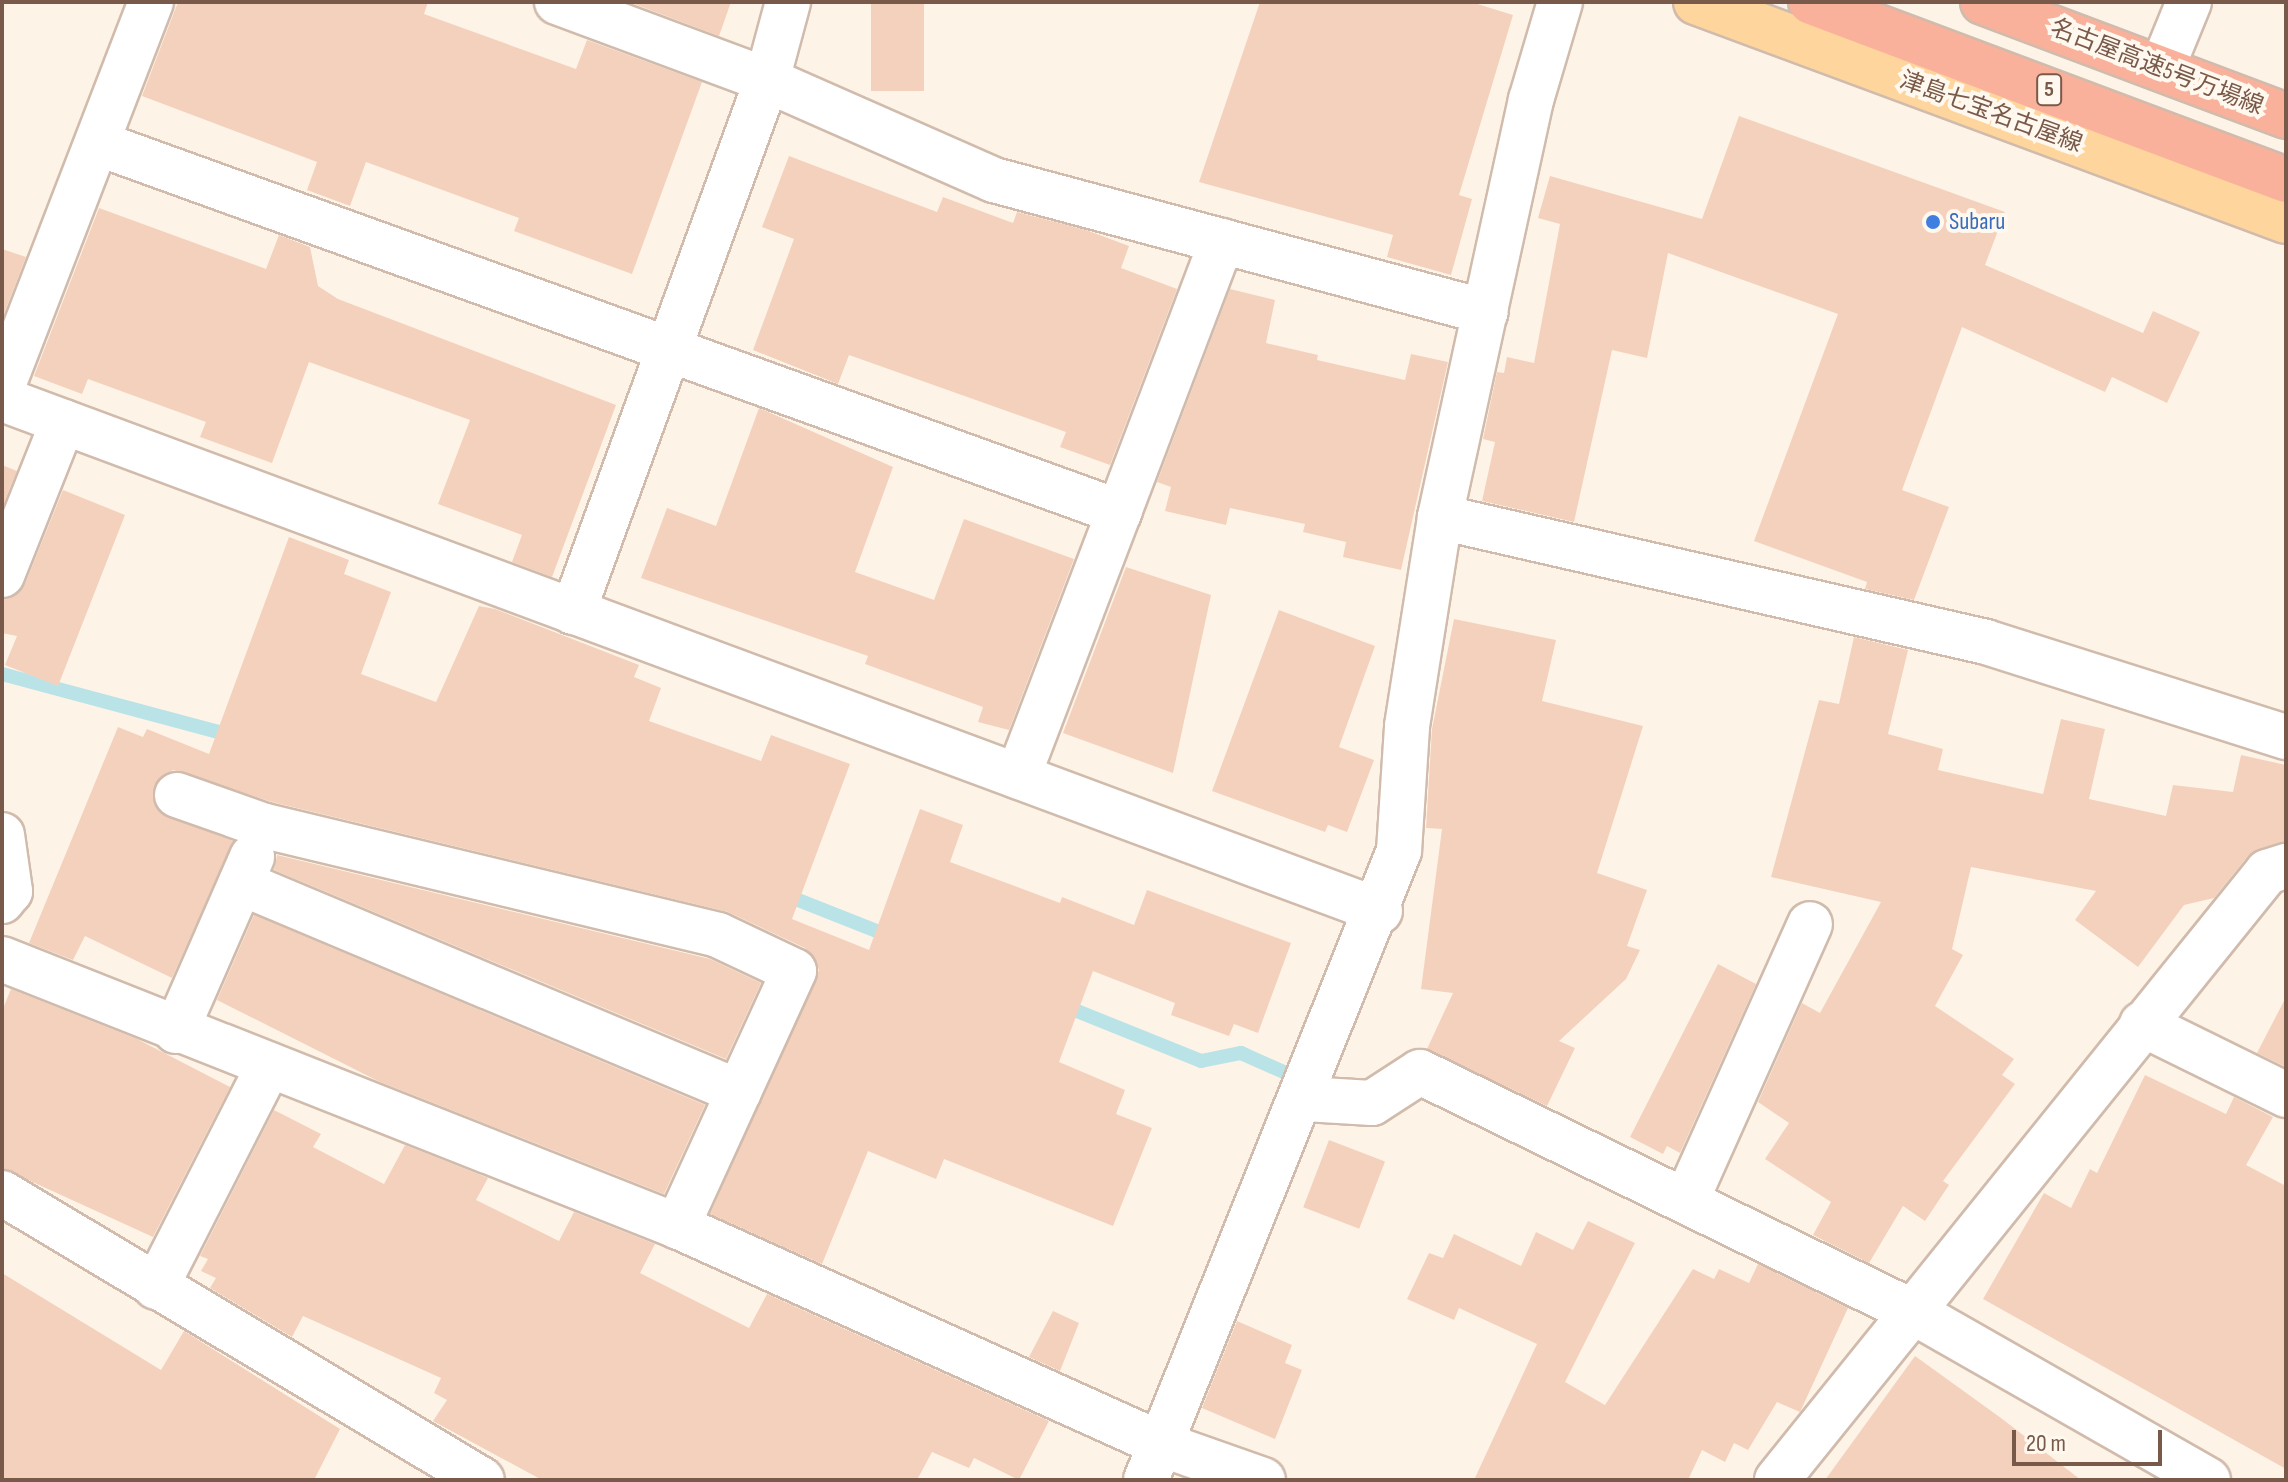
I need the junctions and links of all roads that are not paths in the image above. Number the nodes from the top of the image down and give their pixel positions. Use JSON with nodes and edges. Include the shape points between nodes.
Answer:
{"nodes":[{"id":1,"x":557,"y":2,"type":"edge"},
{"id":2,"x":788,"y":2,"type":"edge"},
{"id":3,"x":1560,"y":2,"type":"edge"},
{"id":4,"x":1696,"y":2,"type":"edge"},
{"id":5,"x":1811,"y":2,"type":"edge"},
{"id":6,"x":1983,"y":2,"type":"edge"},
{"id":7,"x":2039,"y":2,"type":"edge"},
{"id":8,"x":2189,"y":2,"type":"edge"},
{"id":9,"x":139,"y":5,"type":"edge"},
{"id":10,"x":2169,"y":51,"type":"junction"},
{"id":11,"x":767,"y":80,"type":"junction"},
{"id":12,"x":2286,"y":95,"type":"edge"},
{"id":13,"x":2286,"y":116,"type":"edge"},
{"id":14,"x":97,"y":143,"type":"junction"},
{"id":15,"x":2286,"y":180,"type":"edge"},
{"id":16,"x":2286,"y":221,"type":"edge"},
{"id":17,"x":1222,"y":241,"type":"junction"},
{"id":18,"x":1486,"y":312,"type":"junction"},
{"id":19,"x":669,"y":352,"type":"junction"},
{"id":20,"x":2,"y":388,"type":"edge"},
{"id":21,"x":2,"y":399,"type":"edge"},
{"id":22,"x":63,"y":422,"type":"junction"},
{"id":23,"x":1119,"y":512,"type":"junction"},
{"id":24,"x":1440,"y":517,"type":"junction"},
{"id":25,"x":2,"y":575,"type":"edge"},
{"id":26,"x":573,"y":612,"type":"junction"},
{"id":27,"x":2286,"y":737,"type":"edge"},
{"id":28,"x":1018,"y":776,"type":"junction"},
{"id":29,"x":177,"y":795,"type":"dead end"},
{"id":30,"x":265,"y":826,"type":"junction"},
{"id":31,"x":2,"y":835,"type":"edge"},
{"id":32,"x":2286,"y":866,"type":"edge"},
{"id":33,"x":241,"y":883,"type":"junction"},
{"id":34,"x":2,"y":901,"type":"edge"},
{"id":35,"x":1380,"y":911,"type":"junction"},
{"id":36,"x":1810,"y":924,"type":"dead end"},
{"id":37,"x":2,"y":959,"type":"edge"},
{"id":38,"x":2142,"y":1024,"type":"junction"},
{"id":39,"x":176,"y":1031,"type":"junction"},
{"id":40,"x":269,"y":1065,"type":"junction"},
{"id":41,"x":739,"y":1092,"type":"junction"},
{"id":42,"x":2286,"y":1095,"type":"edge"},
{"id":43,"x":1305,"y":1099,"type":"junction"},
{"id":44,"x":2,"y":1193,"type":"edge"},
{"id":45,"x":1687,"y":1199,"type":"junction"},
{"id":46,"x":677,"y":1226,"type":"junction"},
{"id":47,"x":156,"y":1287,"type":"junction"},
{"id":48,"x":1917,"y":1314,"type":"junction"},
{"id":49,"x":1154,"y":1462,"type":"edge"},
{"id":50,"x":482,"y":1480,"type":"edge"},
{"id":51,"x":1263,"y":1480,"type":"edge"},
{"id":52,"x":1777,"y":1480,"type":"edge"},
{"id":53,"x":2208,"y":1480,"type":"edge"}],
"edges":[{"from":1,"to":11,"type":"street"},
{"from":2,"to":11,"type":"street"},
{"from":3,"to":18,"type":"street"},
{"from":4,"to":16,"type":"main road","name":"津島七宝名古屋線"},
{"from":5,"to":15,"type":"highway","number":"5"},
{"from":6,"to":13,"type":"highway","name":"名古屋高速5号万場線"},
{"from":7,"to":10,"type":"main road"},
{"from":8,"to":10,"type":"street"},
{"from":9,"to":14,"type":"street"},
{"from":10,"to":12,"type":"main road"},
{"from":11,"to":17,"type":"street","via":[[994,180]]},
{"from":11,"to":19,"type":"street"},
{"from":14,"to":19,"type":"street"},
{"from":14,"to":20,"type":"street"},
{"from":17,"to":18,"type":"street"},
{"from":17,"to":23,"type":"street"},
{"from":18,"to":24,"type":"street"},
{"from":19,"to":23,"type":"street"},
{"from":19,"to":26,"type":"street"},
{"from":21,"to":22,"type":"street"},
{"from":22,"to":25,"type":"street"},
{"from":22,"to":26,"type":"street"},
{"from":23,"to":28,"type":"street"},
{"from":24,"to":27,"type":"street","via":[[1986,642]]},
{"from":24,"to":35,"type":"street","via":[[1407,726],[1399,851]]},
{"from":26,"to":28,"type":"street"},
{"from":28,"to":35,"type":"street"},
{"from":29,"to":30,"type":"street"},
{"from":30,"to":33,"type":"street"},
{"from":30,"to":41,"type":"street","via":[[718,935],[794,971]]},
{"from":31,"to":34,"type":"street","via":[[10,891]]},
{"from":32,"to":38,"type":"street","via":[[2267,872]]},
{"from":33,"to":39,"type":"street"},
{"from":33,"to":41,"type":"street"},
{"from":35,"to":43,"type":"street"},
{"from":36,"to":45,"type":"street"},
{"from":37,"to":39,"type":"street"},
{"from":38,"to":42,"type":"street"},
{"from":38,"to":48,"type":"street"},
{"from":39,"to":40,"type":"street"},
{"from":40,"to":46,"type":"street"},
{"from":40,"to":47,"type":"street"},
{"from":41,"to":46,"type":"street"},
{"from":43,"to":45,"type":"street","via":[[1372,1103],[1420,1072]]},
{"from":43,"to":49,"type":"street"},
{"from":44,"to":47,"type":"street"},
{"from":45,"to":48,"type":"street"},
{"from":46,"to":49,"type":"street"},
{"from":47,"to":50,"type":"street"},
{"from":48,"to":52,"type":"street"},
{"from":48,"to":53,"type":"street"},
{"from":49,"to":51,"type":"street"}]}
